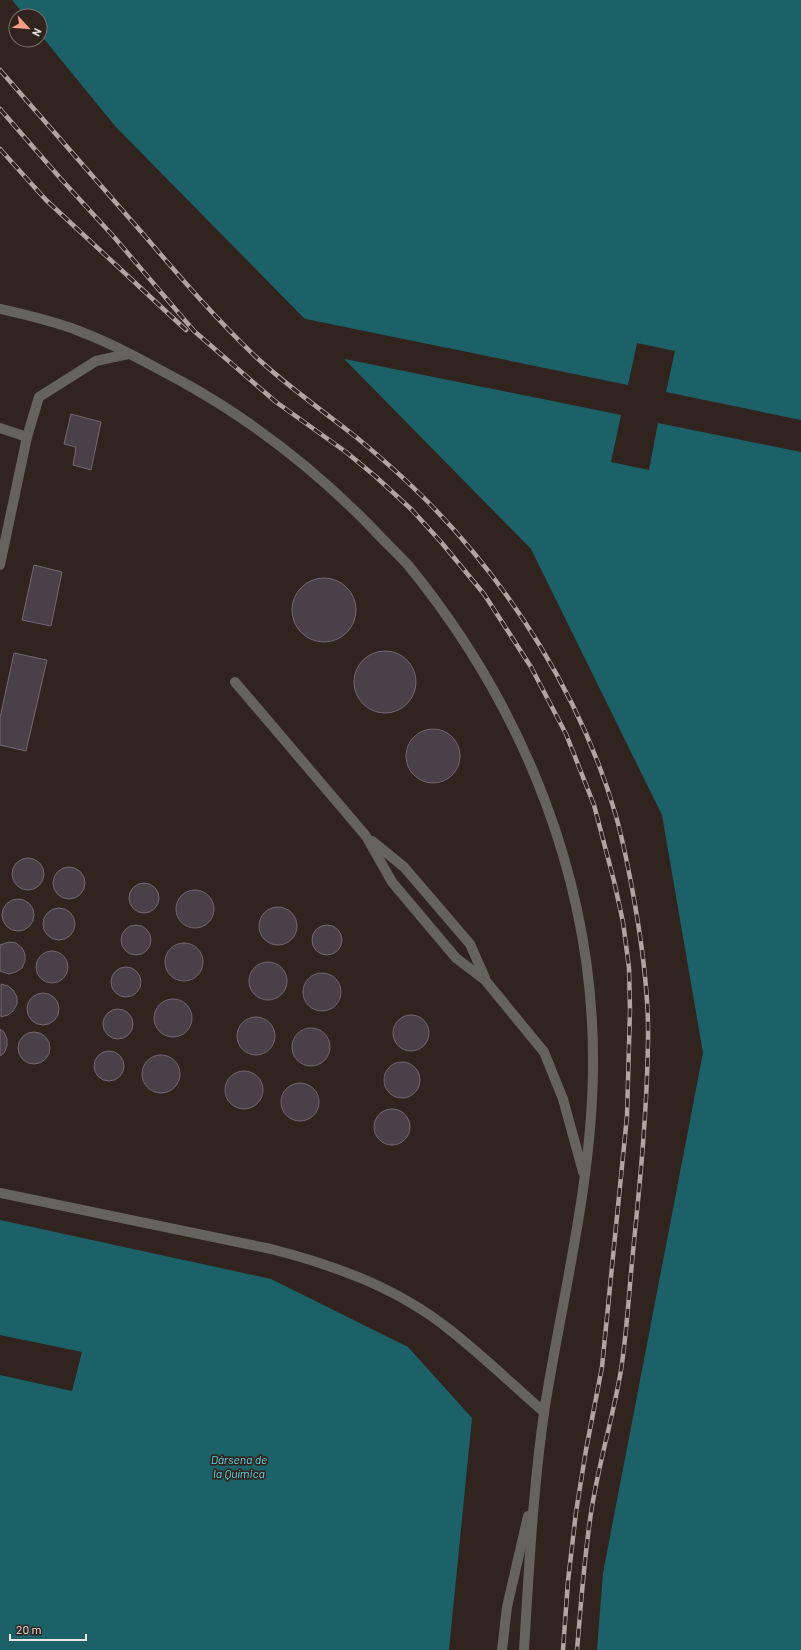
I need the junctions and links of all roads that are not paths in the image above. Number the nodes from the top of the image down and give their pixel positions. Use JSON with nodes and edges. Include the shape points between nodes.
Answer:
{"nodes":[{"id":1,"x":0,"y":309,"type":"edge"},
{"id":2,"x":128,"y":354,"type":"junction"},
{"id":3,"x":0,"y":428,"type":"edge"},
{"id":4,"x":27,"y":437,"type":"junction"},
{"id":5,"x":0,"y":565,"type":"edge"},
{"id":6,"x":235,"y":682,"type":"dead end"},
{"id":7,"x":366,"y":836,"type":"junction"},
{"id":8,"x":485,"y":980,"type":"junction"},
{"id":9,"x":585,"y":1179,"type":"junction"},
{"id":10,"x":0,"y":1193,"type":"edge"},
{"id":11,"x":544,"y":1412,"type":"junction"},
{"id":12,"x":534,"y":1487,"type":"junction"},
{"id":13,"x":502,"y":1650,"type":"edge"},
{"id":14,"x":524,"y":1650,"type":"edge"}],
"edges":[{"from":1,"to":2,"type":"lane","via":[[44,319],[82,332]]},
{"from":2,"to":4,"type":"lane","via":[[96,361],[39,397]]},
{"from":2,"to":9,"type":"lane","via":[[206,396],[253,426],[333,489],[410,568],[473,654],[504,709],[529,761],[562,849],[585,956],[591,1008],[593,1064],[592,1110]]},
{"from":3,"to":4,"type":"lane"},
{"from":4,"to":5,"type":"lane"},
{"from":6,"to":7,"type":"lane"},
{"from":7,"to":8,"type":"lane","via":[[392,882],[456,958]]},
{"from":7,"to":8,"type":"lane","via":[[404,867],[470,944]]},
{"from":8,"to":9,"type":"lane","via":[[544,1052],[563,1099]]},
{"from":9,"to":11,"type":"lane"},
{"from":10,"to":11,"type":"lane","via":[[271,1249],[350,1274],[385,1289],[450,1329]]},
{"from":11,"to":12,"type":"lane"},
{"from":12,"to":13,"type":"lane","via":[[507,1607]]},
{"from":12,"to":14,"type":"lane"}]}
